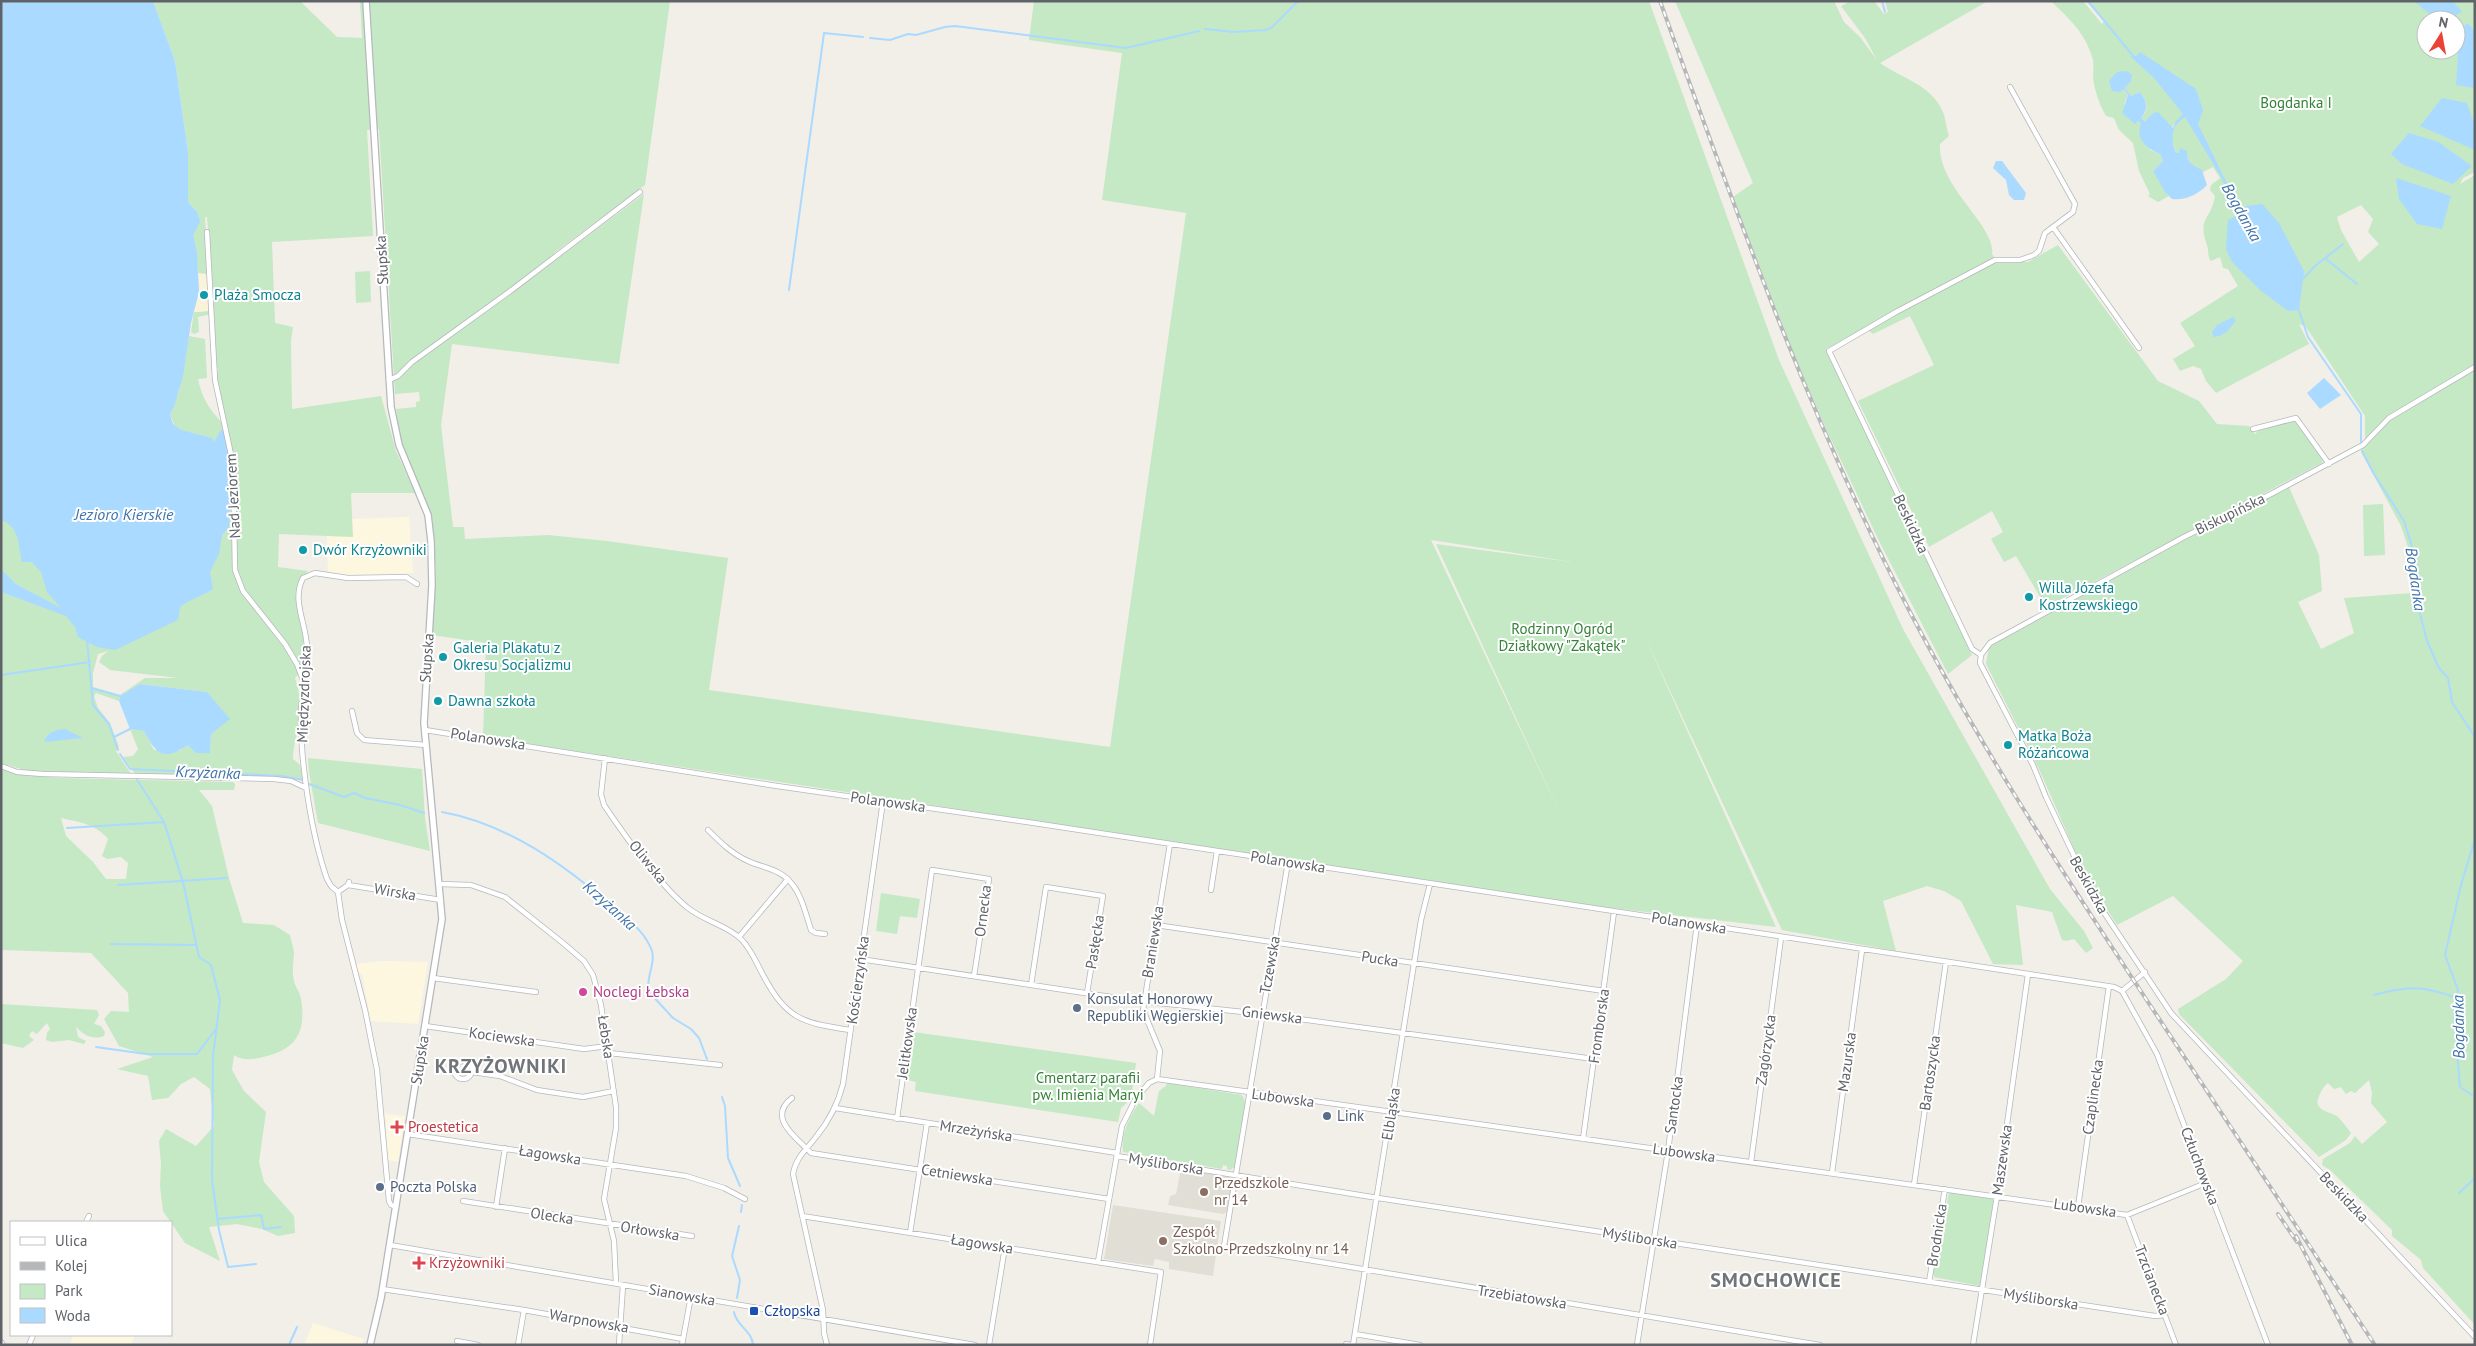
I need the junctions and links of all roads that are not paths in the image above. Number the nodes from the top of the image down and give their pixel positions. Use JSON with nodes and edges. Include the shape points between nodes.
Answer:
{"nodes":[{"id":1,"x":366,"y":1,"type":"edge"},
{"id":2,"x":2010,"y":87,"type":"dead end"},
{"id":3,"x":640,"y":192,"type":"dead end"},
{"id":4,"x":2053,"y":226,"type":"junction"},
{"id":5,"x":207,"y":232,"type":"dead end"},
{"id":6,"x":2139,"y":348,"type":"dead end"},
{"id":7,"x":2475,"y":366,"type":"edge"},
{"id":8,"x":389,"y":380,"type":"junction"},
{"id":9,"x":2253,"y":429,"type":"dead end"},
{"id":10,"x":2329,"y":464,"type":"junction"},
{"id":11,"x":417,"y":584,"type":"dead end"},
{"id":12,"x":1981,"y":655,"type":"junction"},
{"id":13,"x":303,"y":680,"type":"junction"},
{"id":14,"x":352,"y":711,"type":"dead end"},
{"id":15,"x":425,"y":730,"type":"junction"},
{"id":16,"x":426,"y":745,"type":"junction"},
{"id":17,"x":605,"y":758,"type":"junction"},
{"id":18,"x":1,"y":766,"type":"edge"},
{"id":19,"x":306,"y":788,"type":"junction"},
{"id":20,"x":883,"y":802,"type":"junction"},
{"id":21,"x":708,"y":830,"type":"dead end"},
{"id":22,"x":1170,"y":844,"type":"junction"},
{"id":23,"x":1217,"y":851,"type":"junction"},
{"id":24,"x":1288,"y":862,"type":"junction"},
{"id":25,"x":788,"y":879,"type":"junction"},
{"id":26,"x":440,"y":884,"type":"junction"},
{"id":27,"x":1430,"y":884,"type":"junction"},
{"id":28,"x":1211,"y":890,"type":"dead end"},
{"id":29,"x":338,"y":892,"type":"junction"},
{"id":30,"x":441,"y":900,"type":"junction"},
{"id":31,"x":1614,"y":912,"type":"junction"},
{"id":32,"x":1697,"y":924,"type":"junction"},
{"id":33,"x":1156,"y":925,"type":"junction"},
{"id":34,"x":825,"y":934,"type":"dead end"},
{"id":35,"x":739,"y":937,"type":"junction"},
{"id":36,"x":1781,"y":938,"type":"junction"},
{"id":37,"x":1274,"y":943,"type":"junction"},
{"id":38,"x":1862,"y":950,"type":"junction"},
{"id":39,"x":860,"y":959,"type":"junction"},
{"id":40,"x":1946,"y":962,"type":"junction"},
{"id":41,"x":1415,"y":965,"type":"junction"},
{"id":42,"x":917,"y":967,"type":"junction"},
{"id":43,"x":2145,"y":972,"type":"junction"},
{"id":44,"x":2028,"y":974,"type":"junction"},
{"id":45,"x":974,"y":976,"type":"junction"},
{"id":46,"x":433,"y":978,"type":"junction"},
{"id":47,"x":1031,"y":984,"type":"junction"},
{"id":48,"x":2109,"y":986,"type":"junction"},
{"id":49,"x":1604,"y":991,"type":"junction"},
{"id":50,"x":2122,"y":991,"type":"junction"},
{"id":51,"x":536,"y":992,"type":"dead end"},
{"id":52,"x":1087,"y":993,"type":"junction"},
{"id":53,"x":1144,"y":1001,"type":"junction"},
{"id":54,"x":1262,"y":1014,"type":"junction"},
{"id":55,"x":426,"y":1026,"type":"junction"},
{"id":56,"x":850,"y":1030,"type":"junction"},
{"id":57,"x":1403,"y":1032,"type":"junction"},
{"id":58,"x":608,"y":1046,"type":"junction"},
{"id":59,"x":609,"y":1053,"type":"junction"},
{"id":60,"x":1594,"y":1058,"type":"junction"},
{"id":61,"x":720,"y":1065,"type":"dead end"},
{"id":62,"x":472,"y":1072,"type":"junction"},
{"id":63,"x":1157,"y":1079,"type":"junction"},
{"id":64,"x":614,"y":1091,"type":"junction"},
{"id":65,"x":1250,"y":1093,"type":"junction"},
{"id":66,"x":792,"y":1098,"type":"dead end"},
{"id":67,"x":835,"y":1108,"type":"junction"},
{"id":68,"x":1392,"y":1113,"type":"junction"},
{"id":69,"x":896,"y":1119,"type":"junction"},
{"id":70,"x":928,"y":1123,"type":"junction"},
{"id":71,"x":408,"y":1134,"type":"junction"},
{"id":72,"x":1583,"y":1139,"type":"junction"},
{"id":73,"x":505,"y":1148,"type":"junction"},
{"id":74,"x":806,"y":1148,"type":"junction"},
{"id":75,"x":1668,"y":1151,"type":"junction"},
{"id":76,"x":1117,"y":1154,"type":"junction"},
{"id":77,"x":1751,"y":1162,"type":"junction"},
{"id":78,"x":610,"y":1165,"type":"junction"},
{"id":79,"x":920,"y":1169,"type":"junction"},
{"id":80,"x":1832,"y":1173,"type":"junction"},
{"id":81,"x":1236,"y":1176,"type":"junction"},
{"id":82,"x":2206,"y":1183,"type":"junction"},
{"id":83,"x":1914,"y":1185,"type":"junction"},
{"id":84,"x":1945,"y":1189,"type":"junction"},
{"id":85,"x":1997,"y":1196,"type":"junction"},
{"id":86,"x":1378,"y":1198,"type":"junction"},
{"id":87,"x":745,"y":1199,"type":"dead end"},
{"id":88,"x":1109,"y":1199,"type":"junction"},
{"id":89,"x":463,"y":1201,"type":"dead end"},
{"id":90,"x":396,"y":1207,"type":"junction"},
{"id":91,"x":496,"y":1207,"type":"junction"},
{"id":92,"x":2078,"y":1207,"type":"junction"},
{"id":93,"x":2127,"y":1214,"type":"junction"},
{"id":94,"x":89,"y":1216,"type":"dead end"},
{"id":95,"x":802,"y":1216,"type":"junction"},
{"id":96,"x":86,"y":1221,"type":"edge"},
{"id":97,"x":609,"y":1225,"type":"junction"},
{"id":98,"x":910,"y":1233,"type":"junction"},
{"id":99,"x":692,"y":1236,"type":"dead end"},
{"id":100,"x":1654,"y":1240,"type":"junction"},
{"id":101,"x":390,"y":1245,"type":"junction"},
{"id":102,"x":1224,"y":1246,"type":"joint"},
{"id":103,"x":1005,"y":1247,"type":"junction"},
{"id":104,"x":1098,"y":1262,"type":"junction"},
{"id":105,"x":1365,"y":1271,"type":"junction"},
{"id":106,"x":1929,"y":1282,"type":"junction"},
{"id":107,"x":616,"y":1283,"type":"junction"},
{"id":108,"x":623,"y":1285,"type":"junction"},
{"id":109,"x":382,"y":1289,"type":"junction"},
{"id":110,"x":1982,"y":1290,"type":"junction"},
{"id":111,"x":692,"y":1296,"type":"junction"},
{"id":112,"x":524,"y":1310,"type":"junction"},
{"id":113,"x":2165,"y":1315,"type":"junction"},
{"id":114,"x":1641,"y":1316,"type":"junction"},
{"id":115,"x":824,"y":1319,"type":"junction"},
{"id":116,"x":620,"y":1327,"type":"junction"},
{"id":117,"x":1355,"y":1334,"type":"junction"},
{"id":118,"x":2475,"y":1337,"type":"edge"},
{"id":119,"x":457,"y":1341,"type":"dead end"},
{"id":120,"x":682,"y":1342,"type":"edge"},
{"id":121,"x":961,"y":1344,"type":"edge"},
{"id":122,"x":1350,"y":1344,"type":"edge"},
{"id":123,"x":370,"y":1345,"type":"edge"},
{"id":124,"x":478,"y":1345,"type":"edge"},
{"id":125,"x":518,"y":1345,"type":"edge"},
{"id":126,"x":619,"y":1345,"type":"edge"},
{"id":127,"x":689,"y":1345,"type":"edge"},
{"id":128,"x":827,"y":1345,"type":"edge"},
{"id":129,"x":975,"y":1345,"type":"edge"},
{"id":130,"x":989,"y":1345,"type":"edge"},
{"id":131,"x":1150,"y":1345,"type":"edge"},
{"id":132,"x":1420,"y":1345,"type":"edge"},
{"id":133,"x":1637,"y":1345,"type":"edge"},
{"id":134,"x":1820,"y":1345,"type":"edge"},
{"id":135,"x":1973,"y":1345,"type":"edge"},
{"id":136,"x":2176,"y":1345,"type":"edge"},
{"id":137,"x":2268,"y":1345,"type":"edge"}],
"edges":[{"from":1,"to":8,"type":"street","name":"Słupska"},
{"from":2,"to":4,"type":"street","via":[[2075,204],[2073,212]]},
{"from":3,"to":8,"type":"street"},
{"from":4,"to":6,"type":"street"},
{"from":4,"to":12,"type":"street","name":"Beskidzka","via":[[2045,233],[2040,250],[2034,255],[2020,260],[1995,260],[1829,351],[1972,649]]},
{"from":5,"to":13,"type":"street","name":"Nad Jeziorem","via":[[215,380],[233,464],[235,570],[243,591],[285,644]]},
{"from":7,"to":10,"type":"street","name":"Biskupińska","via":[[2389,418],[2362,445]]},
{"from":8,"to":15,"type":"street","name":"Słupska","via":[[396,437],[425,507],[431,541]]},
{"from":9,"to":10,"type":"street","via":[[2296,418]]},
{"from":10,"to":12,"type":"street","name":"Biskupińska","via":[[2184,537],[1990,643]]},
{"from":11,"to":13,"type":"street","name":"Międzyzdrojska","via":[[406,577],[348,578],[315,573],[303,578],[297,594],[306,637]]},
{"from":12,"to":43,"type":"street","name":"Beskidzka","via":[[1983,673],[2033,765],[2078,867],[2101,908]]},
{"from":13,"to":19,"type":"street","name":"Międzyzdrojska","via":[[302,750]]},
{"from":14,"to":16,"type":"street","via":[[358,733],[364,740]]},
{"from":15,"to":16,"type":"street","name":"Słupska"},
{"from":15,"to":17,"type":"street","name":"Polanowska"},
{"from":16,"to":26,"type":"street","name":"Słupska"},
{"from":17,"to":20,"type":"street","name":"Polanowska"},
{"from":17,"to":35,"type":"street","name":"Oliwska","via":[[602,800],[619,828],[686,907]]},
{"from":18,"to":19,"type":"street","via":[[16,772],[43,774],[274,779],[291,781]]},
{"from":19,"to":29,"type":"street","name":"Międzyzdrojska","via":[[323,868],[331,886]]},
{"from":20,"to":22,"type":"street","name":"Polanowska"},
{"from":20,"to":39,"type":"street","name":"Kościerzyńska"},
{"from":21,"to":25,"type":"street","via":[[735,854]]},
{"from":22,"to":23,"type":"street","name":"Polanowska"},
{"from":22,"to":33,"type":"street","name":"Braniewska"},
{"from":23,"to":24,"type":"street","name":"Polanowska"},
{"from":23,"to":28,"type":"street"},
{"from":24,"to":27,"type":"street","name":"Polanowska"},
{"from":24,"to":37,"type":"street","name":"Tczewska"},
{"from":25,"to":34,"type":"street","via":[[797,891],[812,930]]},
{"from":25,"to":35,"type":"street"},
{"from":26,"to":30,"type":"street","name":"Słupska"},
{"from":26,"to":58,"type":"street","name":"Łebska","via":[[471,884],[505,897],[584,961],[598,989]]},
{"from":27,"to":31,"type":"street","name":"Polanowska"},
{"from":27,"to":41,"type":"street","name":"Elbląska"},
{"from":29,"to":30,"type":"street","name":"Wirska","via":[[347,884]]},
{"from":29,"to":90,"type":"street","name":"Międzyzdrojska","via":[[373,1046],[389,1201]]},
{"from":30,"to":46,"type":"street","name":"Słupska","via":[[442,919]]},
{"from":31,"to":32,"type":"street","name":"Polanowska"},
{"from":31,"to":49,"type":"street","name":"Fromborska"},
{"from":32,"to":36,"type":"street","name":"Polanowska"},
{"from":32,"to":75,"type":"street","name":"Santocka"},
{"from":33,"to":37,"type":"street","name":"Pucka"},
{"from":33,"to":53,"type":"street","name":"Braniewska"},
{"from":35,"to":56,"type":"street","name":"Oliwska","via":[[782,1004],[804,1022]]},
{"from":36,"to":38,"type":"street","name":"Polanowska"},
{"from":36,"to":77,"type":"street","name":"Zagórzycka"},
{"from":37,"to":41,"type":"street","name":"Pucka"},
{"from":37,"to":54,"type":"street","name":"Tczewska"},
{"from":38,"to":40,"type":"street","name":"Polanowska"},
{"from":38,"to":80,"type":"street","name":"Mazurska"},
{"from":39,"to":42,"type":"street","name":"Gniewska"},
{"from":39,"to":56,"type":"street","name":"Kościerzyńska"},
{"from":40,"to":44,"type":"street","name":"Polanowska"},
{"from":40,"to":83,"type":"street","name":"Bartoszycka"},
{"from":41,"to":49,"type":"street","name":"Pucka"},
{"from":41,"to":57,"type":"street","name":"Elbląska"},
{"from":42,"to":45,"type":"street","name":"Gniewska"},
{"from":42,"to":45,"type":"street","name":"Ornecka","via":[[932,870],[961,874],[989,879]]},
{"from":42,"to":69,"type":"street","name":"Jelitkowska"},
{"from":43,"to":50,"type":"street"},
{"from":43,"to":118,"type":"street","name":"Beskidzka","via":[[2176,1018]]},
{"from":44,"to":48,"type":"street","name":"Polanowska"},
{"from":44,"to":85,"type":"street","name":"Maszewska"},
{"from":45,"to":47,"type":"street","name":"Gniewska"},
{"from":46,"to":51,"type":"street"},
{"from":46,"to":55,"type":"street","name":"Słupska"},
{"from":47,"to":52,"type":"street","name":"Gniewska"},
{"from":47,"to":52,"type":"street","name":"Pasłęcka","via":[[1046,887],[1103,896]]},
{"from":48,"to":50,"type":"street","name":"Polanowska"},
{"from":48,"to":92,"type":"street","name":"Czaplinecka"},
{"from":49,"to":60,"type":"street","name":"Fromborska"},
{"from":50,"to":82,"type":"street","name":"Człuchowska","via":[[2154,1046]]},
{"from":52,"to":53,"type":"street","name":"Gniewska"},
{"from":53,"to":54,"type":"street","name":"Gniewska"},
{"from":53,"to":63,"type":"street","name":"Braniewska","via":[[1143,1010],[1160,1052]]},
{"from":54,"to":57,"type":"street","name":"Gniewska"},
{"from":54,"to":65,"type":"street","name":"Tczewska"},
{"from":55,"to":58,"type":"street","name":"Kociewska","via":[[584,1049]]},
{"from":55,"to":71,"type":"street","name":"Słupska"},
{"from":56,"to":67,"type":"street","name":"Kościerzyńska","via":[[843,1084]]},
{"from":57,"to":60,"type":"street","name":"Gniewska"},
{"from":57,"to":68,"type":"street","name":"Elbląska"},
{"from":58,"to":59,"type":"street","name":"Łebska"},
{"from":59,"to":61,"type":"street"},
{"from":59,"to":64,"type":"street","name":"Łebska"},
{"from":60,"to":72,"type":"street","name":"Fromborska"},
{"from":62,"to":62,"type":"street","via":[[470,1064],[465,1061],[455,1066],[454,1072],[460,1078],[468,1077]]},
{"from":62,"to":64,"type":"street","via":[[500,1076],[538,1090],[582,1097]]},
{"from":63,"to":65,"type":"street","name":"Lubowska"},
{"from":63,"to":76,"type":"street","via":[[1142,1090],[1129,1109]]},
{"from":64,"to":78,"type":"street","name":"Łebska","via":[[616,1128]]},
{"from":65,"to":68,"type":"street","name":"Lubowska"},
{"from":65,"to":81,"type":"street","name":"Tczewska"},
{"from":66,"to":74,"type":"street","via":[[782,1113],[786,1130]]},
{"from":67,"to":69,"type":"street","name":"Mrzeżyńska"},
{"from":67,"to":74,"type":"street","name":"Kościerzyńska"},
{"from":68,"to":72,"type":"street","name":"Lubowska"},
{"from":68,"to":86,"type":"street","name":"Elbląska"},
{"from":69,"to":70,"type":"street","name":"Mrzeżyńska"},
{"from":70,"to":76,"type":"street","name":"Mrzeżyńska"},
{"from":70,"to":79,"type":"street"},
{"from":71,"to":73,"type":"street","name":"Łagowska"},
{"from":71,"to":90,"type":"street","name":"Słupska"},
{"from":72,"to":75,"type":"street","name":"Lubowska"},
{"from":73,"to":78,"type":"street","name":"Łagowska"},
{"from":73,"to":91,"type":"street"},
{"from":74,"to":79,"type":"street","name":"Cetniewska","via":[[811,1153]]},
{"from":74,"to":95,"type":"street","name":"Kościerzyńska","via":[[798,1157],[793,1174]]},
{"from":75,"to":77,"type":"street","name":"Lubowska"},
{"from":75,"to":100,"type":"street","name":"Santocka"},
{"from":76,"to":81,"type":"street","name":"Myśliborska"},
{"from":76,"to":88,"type":"street"},
{"from":77,"to":80,"type":"street","name":"Lubowska"},
{"from":78,"to":87,"type":"street","name":"Łagowska","via":[[692,1178]]},
{"from":78,"to":97,"type":"street","name":"Łebska","via":[[604,1199]]},
{"from":79,"to":88,"type":"street","name":"Cetniewska"},
{"from":79,"to":98,"type":"street"},
{"from":80,"to":83,"type":"street","name":"Lubowska"},
{"from":81,"to":86,"type":"street","name":"Myśliborska"},
{"from":81,"to":102,"type":"street","name":"Tczewska"},
{"from":82,"to":93,"type":"street","name":"Lubowska"},
{"from":82,"to":137,"type":"street","name":"Człuchowska"},
{"from":83,"to":84,"type":"street","name":"Lubowska"},
{"from":84,"to":85,"type":"street","name":"Lubowska"},
{"from":84,"to":106,"type":"street","name":"Brodnicka"},
{"from":85,"to":92,"type":"street","name":"Lubowska"},
{"from":85,"to":110,"type":"street","name":"Maszewska"},
{"from":86,"to":100,"type":"street","name":"Myśliborska"},
{"from":86,"to":105,"type":"street","name":"Elbląska"},
{"from":88,"to":104,"type":"street"},
{"from":89,"to":91,"type":"street","name":"Olecka"},
{"from":90,"to":101,"type":"street","name":"Słupska"},
{"from":91,"to":97,"type":"street","name":"Olecka"},
{"from":92,"to":93,"type":"street","name":"Lubowska"},
{"from":93,"to":113,"type":"street","name":"Trzcianecka"},
{"from":94,"to":96,"type":"street"},
{"from":95,"to":98,"type":"street","name":"Łagowska"},
{"from":95,"to":115,"type":"street","name":"Kościerzyńska"},
{"from":97,"to":99,"type":"street","name":"Orłowska"},
{"from":97,"to":107,"type":"street","name":"Łebska","via":[[614,1241]]},
{"from":98,"to":103,"type":"street","name":"Łagowska"},
{"from":100,"to":106,"type":"street","name":"Myśliborska"},
{"from":100,"to":114,"type":"street","name":"Santocka"},
{"from":101,"to":107,"type":"street","name":"Sianowska"},
{"from":101,"to":109,"type":"street","name":"Słupska"},
{"from":102,"to":105,"type":"street","name":"Trzebiatowska"},
{"from":103,"to":104,"type":"street","name":"Łagowska"},
{"from":103,"to":130,"type":"street"},
{"from":104,"to":131,"type":"street","name":"Łagowska","via":[[1161,1272]]},
{"from":105,"to":114,"type":"street","name":"Trzebiatowska"},
{"from":105,"to":117,"type":"street","name":"Elbląska"},
{"from":106,"to":110,"type":"street","name":"Myśliborska"},
{"from":107,"to":108,"type":"street","name":"Sianowska"},
{"from":108,"to":111,"type":"street","name":"Sianowska"},
{"from":108,"to":116,"type":"street"},
{"from":109,"to":112,"type":"street","name":"Warpnowska"},
{"from":109,"to":123,"type":"street","name":"Słupska"},
{"from":110,"to":113,"type":"street","name":"Myśliborska"},
{"from":110,"to":135,"type":"street","name":"Maszewska"},
{"from":111,"to":115,"type":"street","name":"Sianowska"},
{"from":111,"to":120,"type":"street"},
{"from":112,"to":116,"type":"street","name":"Warpnowska"},
{"from":112,"to":125,"type":"street"},
{"from":113,"to":136,"type":"street","name":"Trzcianecka"},
{"from":114,"to":133,"type":"street","name":"Santocka"},
{"from":114,"to":134,"type":"street","name":"Trzebiatowska"},
{"from":115,"to":121,"type":"street","name":"Sianowska"},
{"from":115,"to":128,"type":"street","name":"Kościerzyńska"},
{"from":116,"to":120,"type":"street","name":"Warpnowska"},
{"from":116,"to":126,"type":"street"},
{"from":117,"to":122,"type":"street","name":"Elbląska"},
{"from":117,"to":132,"type":"street"},
{"from":119,"to":124,"type":"street"},
{"from":120,"to":127,"type":"street","name":"Warpnowska"},
{"from":121,"to":129,"type":"street","name":"Sianowska"}]}
